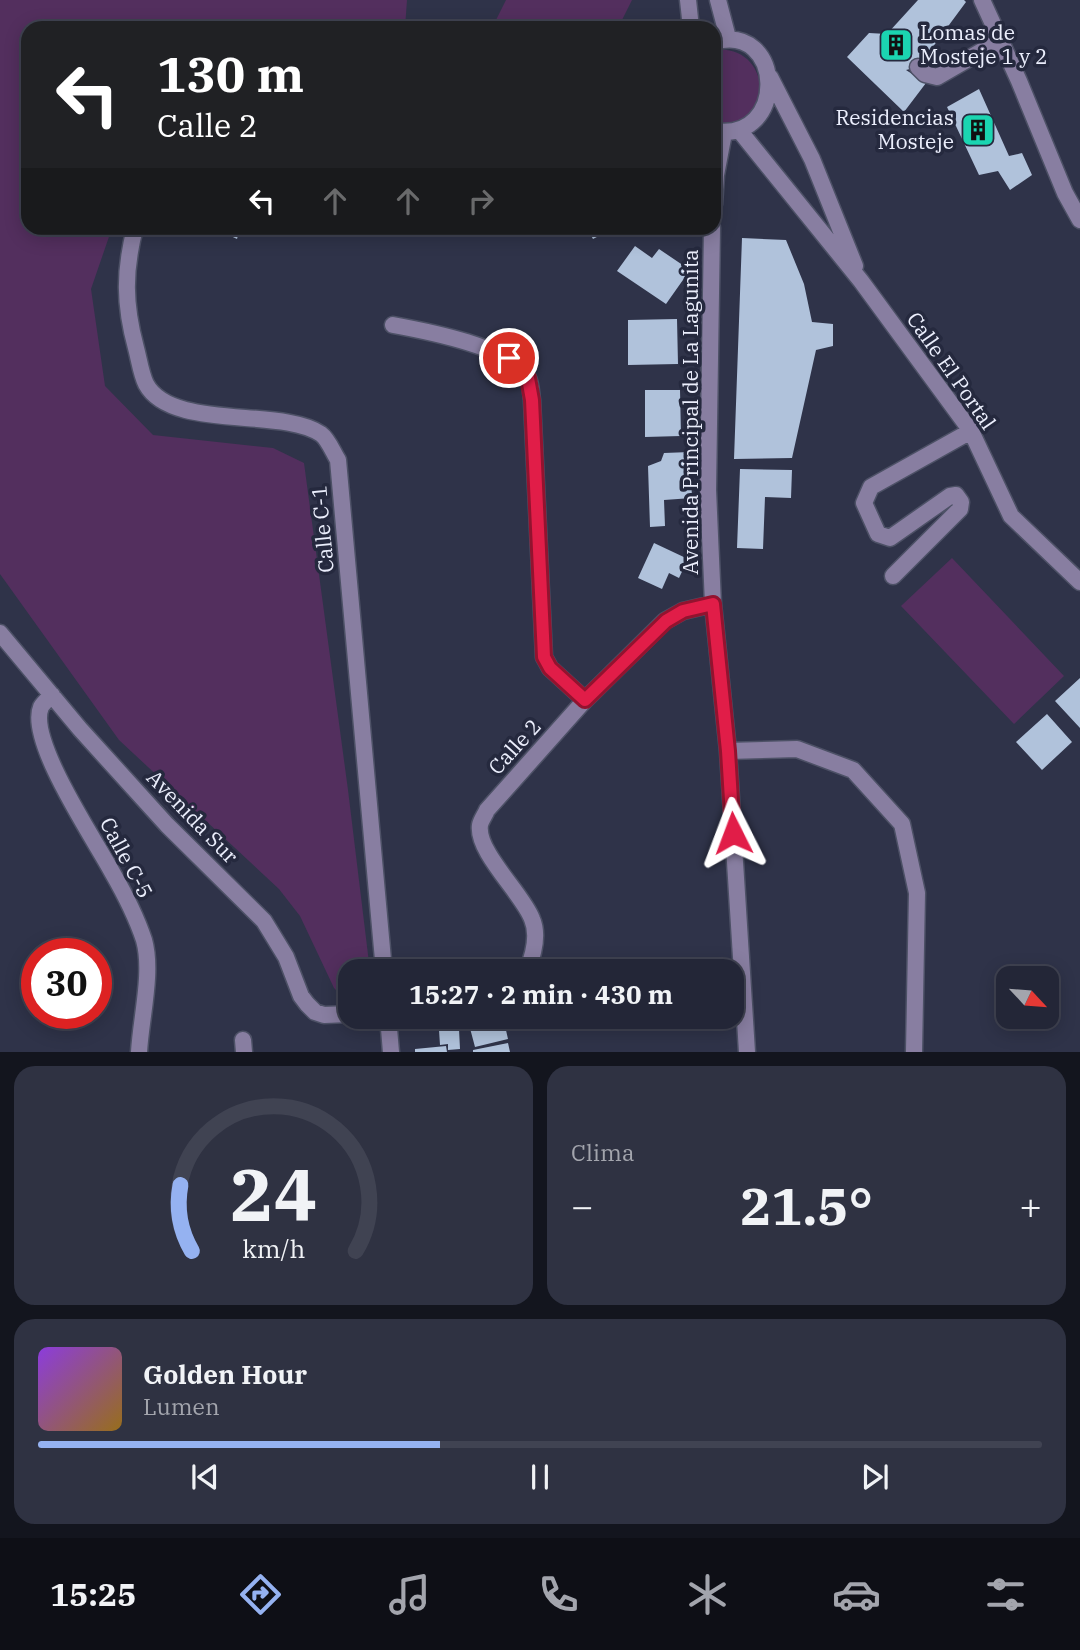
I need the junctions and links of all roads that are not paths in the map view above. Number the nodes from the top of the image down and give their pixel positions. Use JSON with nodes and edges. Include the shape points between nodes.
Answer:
{"nodes":[{"id":1,"x":688,"y":0,"type":"edge"},
{"id":2,"x":718,"y":0,"type":"edge"},
{"id":3,"x":982,"y":0,"type":"edge"},
{"id":4,"x":690,"y":21,"type":"edge"},
{"id":5,"x":720,"y":21,"type":"edge"},
{"id":6,"x":721,"y":40,"type":"edge"},
{"id":7,"x":1001,"y":40,"type":"junction"},
{"id":8,"x":918,"y":67,"type":"dead end"},
{"id":9,"x":770,"y":77,"type":"junction"},
{"id":10,"x":726,"y":131,"type":"edge"},
{"id":11,"x":721,"y":153,"type":"edge"},
{"id":12,"x":1080,"y":220,"type":"edge"},
{"id":13,"x":133,"y":235,"type":"edge"},
{"id":14,"x":711,"y":235,"type":"edge"},
{"id":15,"x":861,"y":281,"type":"junction"},
{"id":16,"x":394,"y":325,"type":"dead end"},
{"id":17,"x":971,"y":430,"type":"junction"},
{"id":18,"x":893,"y":576,"type":"dead end"},
{"id":19,"x":1080,"y":582,"type":"edge"},
{"id":20,"x":713,"y":604,"type":"junction"},
{"id":21,"x":0,"y":633,"type":"edge"},
{"id":22,"x":52,"y":695,"type":"junction"},
{"id":23,"x":585,"y":700,"type":"junction"},
{"id":24,"x":728,"y":751,"type":"junction"},
{"id":25,"x":383,"y":959,"type":"edge"},
{"id":26,"x":531,"y":959,"type":"edge"},
{"id":27,"x":338,"y":1014,"type":"edge"},
{"id":28,"x":389,"y":1029,"type":"edge"},
{"id":29,"x":139,"y":1052,"type":"edge"},
{"id":30,"x":391,"y":1052,"type":"edge"},
{"id":31,"x":747,"y":1052,"type":"edge"},
{"id":32,"x":914,"y":1052,"type":"edge"}],
"edges":[{"from":1,"to":4,"type":"street"},
{"from":2,"to":5,"type":"street"},
{"from":3,"to":7,"type":"street"},
{"from":6,"to":9,"type":"street","via":[[742,42],[755,50]]},
{"from":7,"to":8,"type":"street","via":[[937,77]]},
{"from":7,"to":12,"type":"street"},
{"from":9,"to":10,"type":"street","via":[[768,99],[758,118]]},
{"from":9,"to":15,"type":"street","name":"Calle El Portal","via":[[812,159]]},
{"from":10,"to":11,"type":"street"},
{"from":10,"to":15,"type":"street","name":"Calle El Portal"},
{"from":13,"to":25,"type":"street","name":"Calle C-1","via":[[127,260],[128,317],[146,384],[160,401],[224,417],[305,426],[323,435],[338,460]]},
{"from":14,"to":20,"type":"street","name":"Avenida Principal de La Lagunita","via":[[708,489]]},
{"from":15,"to":17,"type":"street","name":"Calle El Portal"},
{"from":16,"to":23,"type":"street","via":[[441,333],[509,358],[528,378],[544,657]]},
{"from":17,"to":18,"type":"street","via":[[879,482],[866,495],[864,503],[878,534],[890,538],[950,496],[956,495],[961,502],[960,509]]},
{"from":17,"to":19,"type":"street","name":"Calle El Portal","via":[[1011,516]]},
{"from":20,"to":23,"type":"street","name":"Calle 2","via":[[683,611],[666,621]]},
{"from":20,"to":24,"type":"street","name":"Avenida Principal de La Lagunita"},
{"from":21,"to":22,"type":"street","name":"Avenida Sur"},
{"from":22,"to":27,"type":"street","name":"Avenida Sur","via":[[167,825],[264,920],[307,1004],[315,1012]]},
{"from":22,"to":29,"type":"street","name":"Calle C-5","via":[[41,707],[40,727],[60,782],[113,873],[144,941],[148,983]]},
{"from":23,"to":26,"type":"street","name":"Calle 2","via":[[487,810],[480,825],[488,852],[533,919]]},
{"from":24,"to":31,"type":"street","name":"Avenida Principal de La Lagunita"},
{"from":24,"to":32,"type":"street","via":[[797,749],[853,770],[902,824],[917,893]]},
{"from":28,"to":30,"type":"street"}]}
